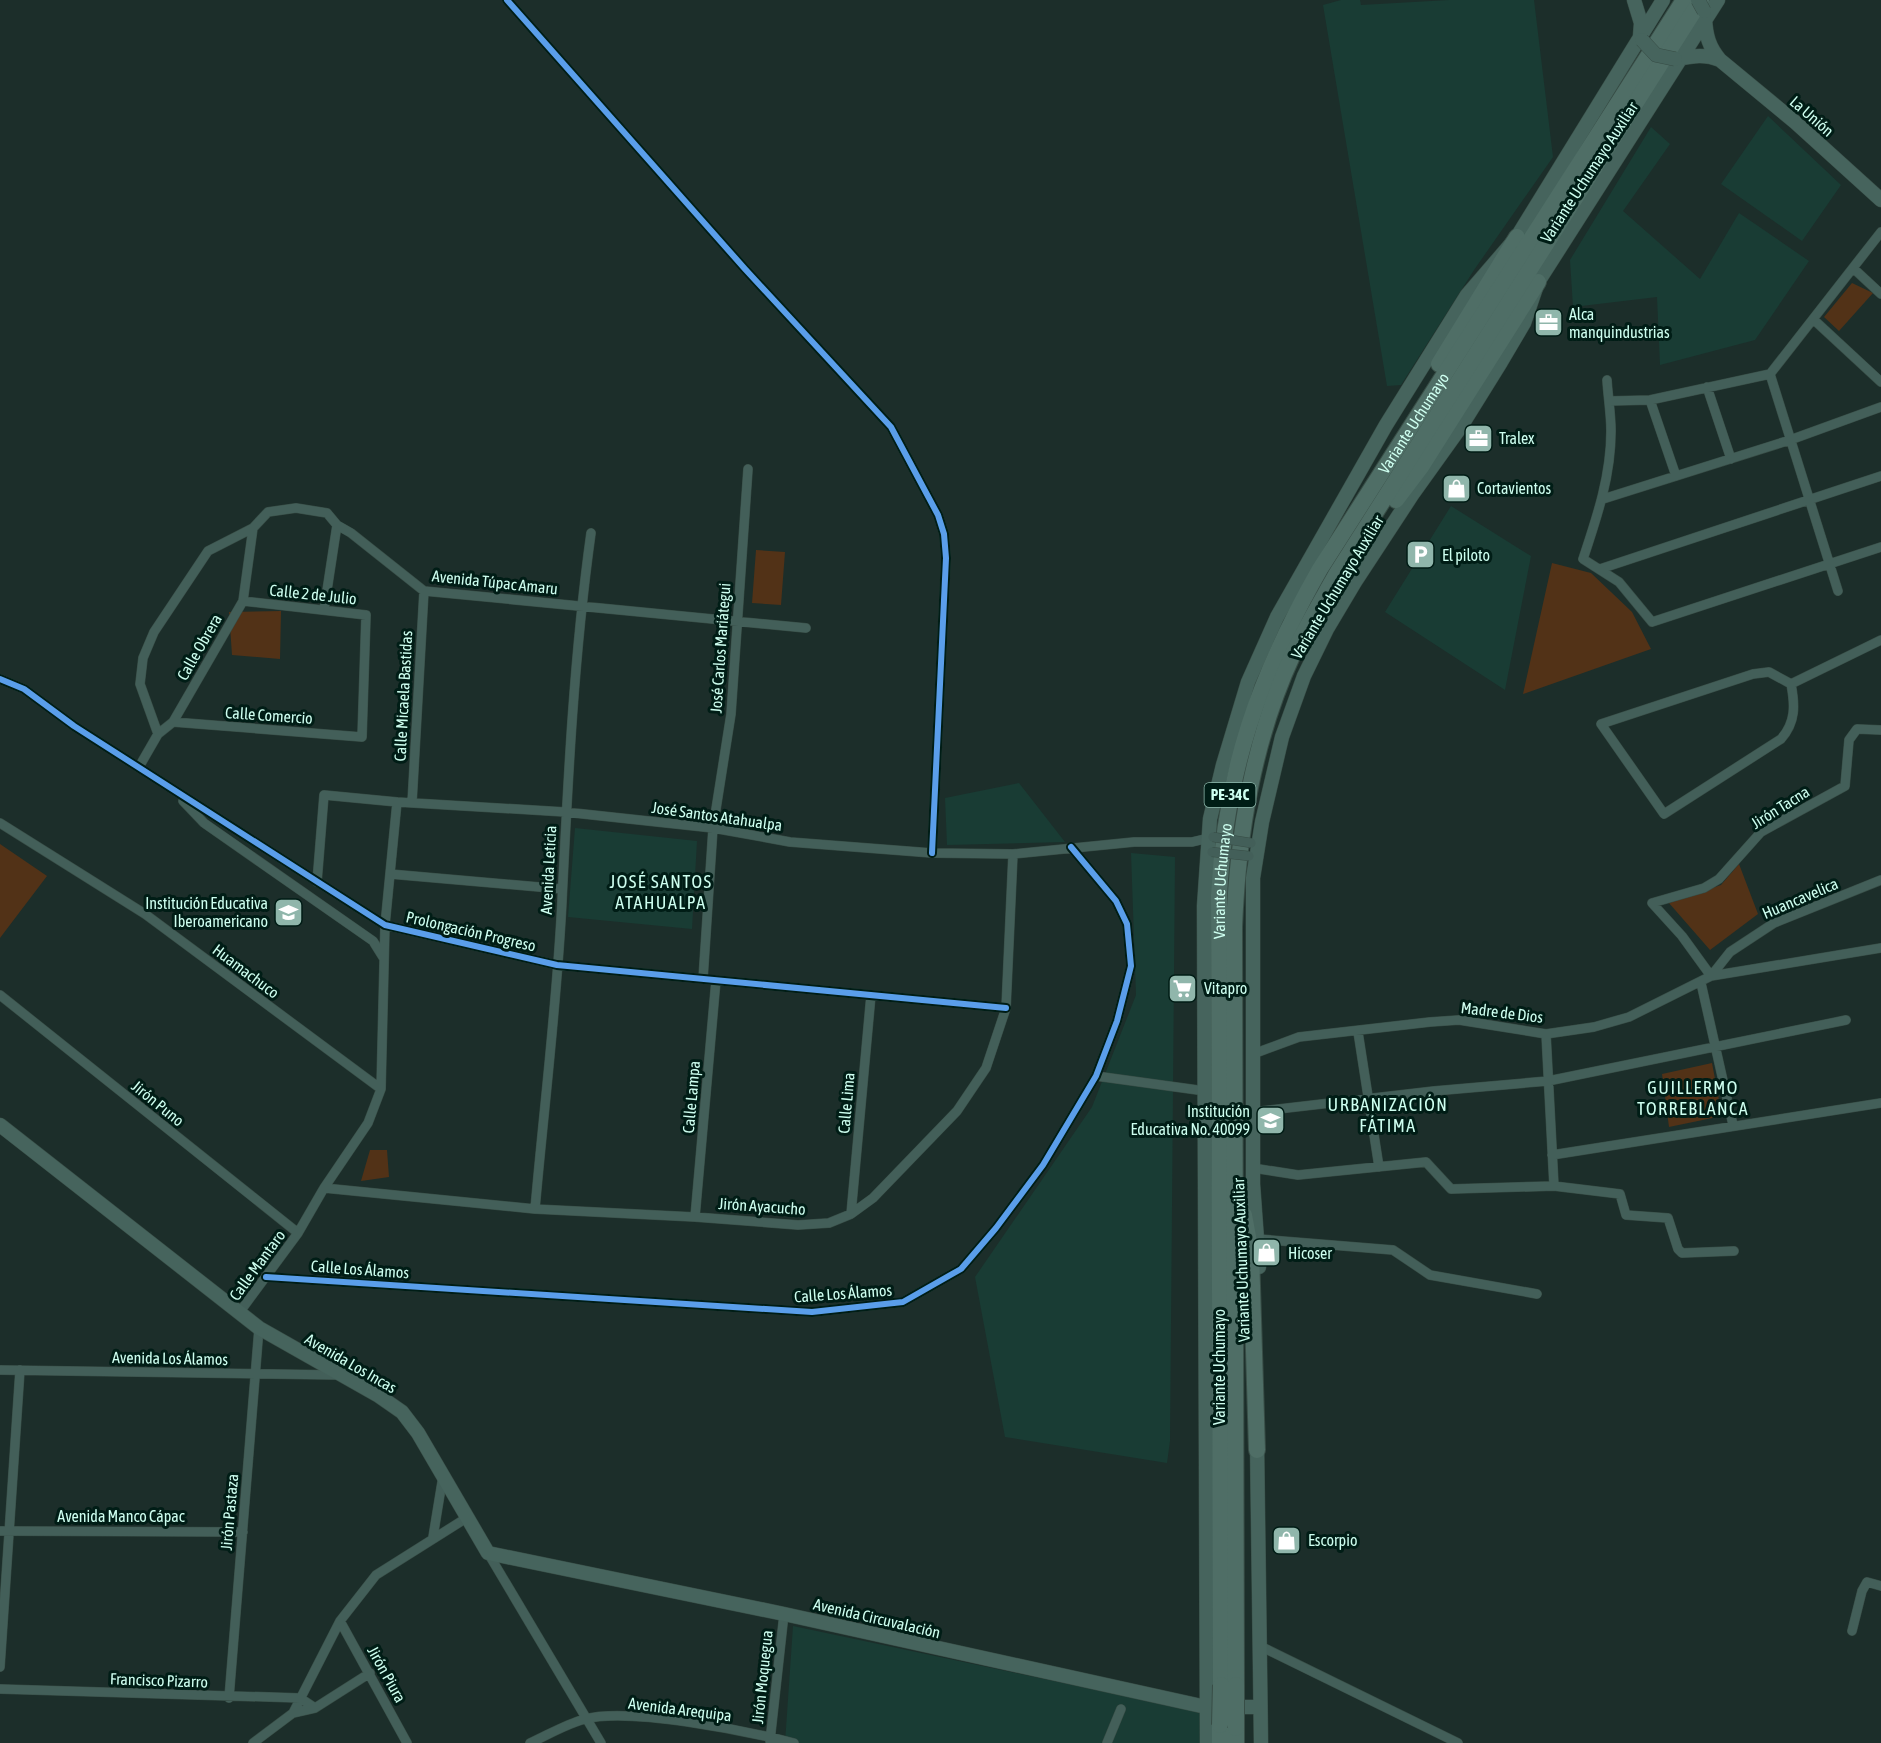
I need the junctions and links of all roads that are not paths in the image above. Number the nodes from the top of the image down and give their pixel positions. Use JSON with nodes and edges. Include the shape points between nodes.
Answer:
{"nodes":[{"id":1,"x":507,"y":0,"type":"edge"},
{"id":2,"x":1634,"y":0,"type":"edge"},
{"id":3,"x":1664,"y":0,"type":"edge"},
{"id":4,"x":1684,"y":0,"type":"edge"},
{"id":5,"x":1718,"y":0,"type":"edge"},
{"id":6,"x":1702,"y":8,"type":"edge"},
{"id":7,"x":1641,"y":39,"type":"junction"},
{"id":8,"x":1678,"y":59,"type":"junction"},
{"id":9,"x":1720,"y":60,"type":"junction"},
{"id":10,"x":1881,"y":200,"type":"edge"},
{"id":11,"x":1881,"y":232,"type":"edge"},
{"id":12,"x":1517,"y":237,"type":"junction"},
{"id":13,"x":1853,"y":268,"type":"junction"},
{"id":14,"x":1538,"y":282,"type":"junction"},
{"id":15,"x":1881,"y":294,"type":"edge"},
{"id":16,"x":1813,"y":319,"type":"junction"},
{"id":17,"x":1770,"y":374,"type":"junction"},
{"id":18,"x":1607,"y":380,"type":"dead end"},
{"id":19,"x":1881,"y":381,"type":"edge"},
{"id":20,"x":1707,"y":387,"type":"junction"},
{"id":21,"x":1650,"y":400,"type":"junction"},
{"id":22,"x":1609,"y":401,"type":"junction"},
{"id":23,"x":1881,"y":407,"type":"edge"},
{"id":24,"x":1790,"y":440,"type":"junction"},
{"id":25,"x":1731,"y":459,"type":"junction"},
{"id":26,"x":748,"y":469,"type":"dead end"},
{"id":27,"x":1676,"y":476,"type":"junction"},
{"id":28,"x":1881,"y":476,"type":"edge"},
{"id":29,"x":1379,"y":478,"type":"junction"},
{"id":30,"x":1603,"y":499,"type":"junction"},
{"id":31,"x":1809,"y":500,"type":"junction"},
{"id":32,"x":337,"y":525,"type":"junction"},
{"id":33,"x":1367,"y":527,"type":"junction"},
{"id":34,"x":253,"y":528,"type":"junction"},
{"id":35,"x":591,"y":533,"type":"dead end"},
{"id":36,"x":1881,"y":547,"type":"edge"},
{"id":37,"x":1829,"y":564,"type":"junction"},
{"id":38,"x":1600,"y":569,"type":"junction"},
{"id":39,"x":424,"y":591,"type":"junction"},
{"id":40,"x":1838,"y":591,"type":"dead end"},
{"id":41,"x":243,"y":601,"type":"junction"},
{"id":42,"x":581,"y":605,"type":"junction"},
{"id":43,"x":324,"y":610,"type":"junction"},
{"id":44,"x":738,"y":621,"type":"junction"},
{"id":45,"x":806,"y":628,"type":"dead end"},
{"id":46,"x":1881,"y":640,"type":"edge"},
{"id":47,"x":0,"y":679,"type":"edge"},
{"id":48,"x":1791,"y":684,"type":"junction"},
{"id":49,"x":173,"y":722,"type":"junction"},
{"id":50,"x":1881,"y":729,"type":"edge"},
{"id":51,"x":158,"y":734,"type":"junction"},
{"id":52,"x":362,"y":737,"type":"joint"},
{"id":53,"x":139,"y":767,"type":"junction"},
{"id":54,"x":171,"y":789,"type":"junction"},
{"id":55,"x":397,"y":802,"type":"junction"},
{"id":56,"x":412,"y":803,"type":"junction"},
{"id":57,"x":565,"y":812,"type":"junction"},
{"id":58,"x":0,"y":823,"type":"edge"},
{"id":59,"x":713,"y":828,"type":"junction"},
{"id":60,"x":1210,"y":844,"type":"junction"},
{"id":61,"x":1071,"y":847,"type":"junction"},
{"id":62,"x":1254,"y":850,"type":"junction"},
{"id":63,"x":933,"y":853,"type":"junction"},
{"id":64,"x":1013,"y":854,"type":"junction"},
{"id":65,"x":390,"y":874,"type":"junction"},
{"id":66,"x":1881,"y":880,"type":"edge"},
{"id":67,"x":317,"y":882,"type":"junction"},
{"id":68,"x":562,"y":889,"type":"junction"},
{"id":69,"x":385,"y":925,"type":"junction"},
{"id":70,"x":1881,"y":948,"type":"edge"},
{"id":71,"x":556,"y":965,"type":"junction"},
{"id":72,"x":1711,"y":976,"type":"junction"},
{"id":73,"x":703,"y":979,"type":"junction"},
{"id":74,"x":716,"y":980,"type":"junction"},
{"id":75,"x":1701,"y":983,"type":"junction"},
{"id":76,"x":385,"y":990,"type":"junction"},
{"id":77,"x":0,"y":995,"type":"edge"},
{"id":78,"x":871,"y":995,"type":"junction"},
{"id":79,"x":1006,"y":1008,"type":"junction"},
{"id":80,"x":1846,"y":1020,"type":"dead end"},
{"id":81,"x":1358,"y":1032,"type":"junction"},
{"id":82,"x":1546,"y":1034,"type":"junction"},
{"id":83,"x":1714,"y":1048,"type":"junction"},
{"id":84,"x":1253,"y":1054,"type":"junction"},
{"id":85,"x":1096,"y":1076,"type":"junction"},
{"id":86,"x":1548,"y":1081,"type":"junction"},
{"id":87,"x":381,"y":1089,"type":"junction"},
{"id":88,"x":1205,"y":1091,"type":"junction"},
{"id":89,"x":1369,"y":1098,"type":"junction"},
{"id":90,"x":1881,"y":1103,"type":"edge"},
{"id":91,"x":1253,"y":1112,"type":"junction"},
{"id":92,"x":0,"y":1125,"type":"edge"},
{"id":93,"x":1733,"y":1125,"type":"junction"},
{"id":94,"x":1552,"y":1155,"type":"junction"},
{"id":95,"x":1379,"y":1167,"type":"junction"},
{"id":96,"x":1253,"y":1168,"type":"junction"},
{"id":97,"x":1236,"y":1179,"type":"junction"},
{"id":98,"x":1554,"y":1186,"type":"junction"},
{"id":99,"x":324,"y":1188,"type":"junction"},
{"id":100,"x":535,"y":1209,"type":"junction"},
{"id":101,"x":851,"y":1214,"type":"junction"},
{"id":102,"x":695,"y":1217,"type":"junction"},
{"id":103,"x":298,"y":1233,"type":"junction"},
{"id":104,"x":1259,"y":1239,"type":"junction"},
{"id":105,"x":1734,"y":1251,"type":"dead end"},
{"id":106,"x":266,"y":1277,"type":"junction"},
{"id":107,"x":1537,"y":1294,"type":"dead end"},
{"id":108,"x":239,"y":1313,"type":"junction"},
{"id":109,"x":259,"y":1328,"type":"junction"},
{"id":110,"x":0,"y":1370,"type":"edge"},
{"id":111,"x":21,"y":1370,"type":"junction"},
{"id":112,"x":255,"y":1374,"type":"junction"},
{"id":113,"x":339,"y":1375,"type":"junction"},
{"id":114,"x":1257,"y":1450,"type":"junction"},
{"id":115,"x":443,"y":1476,"type":"junction"},
{"id":116,"x":468,"y":1517,"type":"junction"},
{"id":117,"x":5,"y":1531,"type":"edge"},
{"id":118,"x":243,"y":1532,"type":"junction"},
{"id":119,"x":433,"y":1537,"type":"junction"},
{"id":120,"x":488,"y":1553,"type":"junction"},
{"id":121,"x":1881,"y":1586,"type":"edge"},
{"id":122,"x":784,"y":1614,"type":"junction"},
{"id":123,"x":340,"y":1621,"type":"junction"},
{"id":124,"x":1852,"y":1631,"type":"dead end"},
{"id":125,"x":1260,"y":1646,"type":"junction"},
{"id":126,"x":0,"y":1667,"type":"edge"},
{"id":127,"x":370,"y":1673,"type":"junction"},
{"id":128,"x":1229,"y":1685,"type":"junction"},
{"id":129,"x":0,"y":1689,"type":"edge"},
{"id":130,"x":229,"y":1698,"type":"junction"},
{"id":131,"x":300,"y":1698,"type":"junction"},
{"id":132,"x":1206,"y":1707,"type":"junction"},
{"id":133,"x":1260,"y":1707,"type":"junction"},
{"id":134,"x":315,"y":1708,"type":"junction"},
{"id":135,"x":1121,"y":1709,"type":"dead end"},
{"id":136,"x":293,"y":1713,"type":"junction"},
{"id":137,"x":584,"y":1719,"type":"junction"},
{"id":138,"x":1230,"y":1732,"type":"edge"},
{"id":139,"x":770,"y":1740,"type":"edge"},
{"id":140,"x":253,"y":1743,"type":"edge"},
{"id":141,"x":407,"y":1743,"type":"edge"},
{"id":142,"x":530,"y":1743,"type":"edge"},
{"id":143,"x":601,"y":1743,"type":"edge"},
{"id":144,"x":794,"y":1743,"type":"edge"},
{"id":145,"x":1107,"y":1743,"type":"edge"},
{"id":146,"x":1207,"y":1743,"type":"edge"},
{"id":147,"x":1220,"y":1743,"type":"edge"},
{"id":148,"x":1261,"y":1743,"type":"edge"},
{"id":149,"x":1458,"y":1743,"type":"edge"}],
"edges":[{"from":1,"to":63,"type":"street","via":[[891,428],[938,515],[945,558]]},
{"from":2,"to":7,"type":"main road"},
{"from":3,"to":7,"type":"main road","name":"Variante Uchumayo Auxiliar"},
{"from":4,"to":29,"type":"highway","name":"Variante Uchumayo","number":"PE-34C"},
{"from":5,"to":6,"type":"main road","name":"Variante Uchumayo Auxiliar"},
{"from":6,"to":8,"type":"main road","name":"Variante Uchumayo Auxiliar"},
{"from":6,"to":9,"type":"main road","name":"La Unión","via":[[1706,35]]},
{"from":6,"to":33,"type":"highway","name":"Variante Uchumayo","number":"PE-34C"},
{"from":7,"to":8,"type":"main road","bridge":true,"via":[[1656,55]]},
{"from":7,"to":12,"type":"main road","name":"Variante Uchumayo Auxiliar"},
{"from":8,"to":9,"type":"main road","via":[[1707,55]]},
{"from":8,"to":14,"type":"main road","name":"Variante Uchumayo Auxiliar"},
{"from":9,"to":10,"type":"main road","name":"La Unión"},
{"from":11,"to":13,"type":"street"},
{"from":12,"to":29,"type":"highway","via":[[1398,430]]},
{"from":12,"to":60,"type":"main road","name":"Variante Uchumayo Auxiliar","via":[[1467,295],[1386,425],[1277,617],[1236,720],[1221,774]]},
{"from":13,"to":15,"type":"street"},
{"from":13,"to":16,"type":"street"},
{"from":14,"to":33,"type":"highway","via":[[1421,468],[1380,520]]},
{"from":14,"to":62,"type":"main road","name":"Variante Uchumayo Auxiliar","via":[[1528,315],[1507,352],[1461,428],[1355,582],[1312,658],[1282,737]]},
{"from":16,"to":17,"type":"street"},
{"from":16,"to":19,"type":"street"},
{"from":17,"to":20,"type":"street"},
{"from":17,"to":24,"type":"street"},
{"from":18,"to":22,"type":"street"},
{"from":20,"to":21,"type":"street"},
{"from":20,"to":25,"type":"street"},
{"from":21,"to":22,"type":"street"},
{"from":21,"to":27,"type":"street"},
{"from":22,"to":30,"type":"street","via":[[1611,432]]},
{"from":23,"to":24,"type":"street"},
{"from":24,"to":25,"type":"street"},
{"from":24,"to":31,"type":"street"},
{"from":25,"to":27,"type":"street"},
{"from":26,"to":44,"type":"street","name":"José Carlos Mariátegui"},
{"from":27,"to":30,"type":"street"},
{"from":28,"to":31,"type":"street"},
{"from":29,"to":128,"type":"highway","name":"Variante Uchumayo","number":"PE-34C","via":[[1320,569],[1277,650],[1254,705],[1226,814],[1219,896]]},
{"from":30,"to":38,"type":"street","via":[[1583,559]]},
{"from":31,"to":37,"type":"street"},
{"from":31,"to":38,"type":"street"},
{"from":32,"to":34,"type":"street","name":"Avenida Túpac Amaru","via":[[327,513],[296,508],[268,512]]},
{"from":32,"to":39,"type":"street","name":"Avenida Túpac Amaru"},
{"from":32,"to":43,"type":"street"},
{"from":33,"to":97,"type":"highway","name":"Variante Uchumayo","number":"PE-34C","via":[[1293,654],[1263,733],[1245,806],[1236,871],[1234,927]]},
{"from":34,"to":41,"type":"street","name":"Calle Obrera"},
{"from":34,"to":51,"type":"street","name":"Avenida Túpac Amaru","via":[[208,551],[154,632],[143,658],[140,684]]},
{"from":35,"to":42,"type":"street","name":"Avenida Leticia"},
{"from":36,"to":37,"type":"street"},
{"from":37,"to":38,"type":"street","via":[[1652,621],[1632,594]]},
{"from":37,"to":40,"type":"street"},
{"from":39,"to":42,"type":"street","name":"Avenida Túpac Amaru"},
{"from":39,"to":56,"type":"street","name":"Calle Micaela Bastidas"},
{"from":41,"to":43,"type":"street","name":"Calle 2 de Julio"},
{"from":41,"to":49,"type":"street","name":"Calle Obrera"},
{"from":42,"to":44,"type":"street","name":"Avenida Túpac Amaru"},
{"from":42,"to":57,"type":"street","name":"Avenida Leticia"},
{"from":43,"to":52,"type":"street","name":"Calle 2 de Julio","via":[[366,615]]},
{"from":44,"to":45,"type":"street","name":"Avenida Túpac Amaru"},
{"from":44,"to":59,"type":"street","name":"José Carlos Mariátegui","via":[[731,714]]},
{"from":46,"to":48,"type":"street"},
{"from":47,"to":53,"type":"street","name":"Prolongación Progreso","via":[[24,689]]},
{"from":48,"to":48,"type":"street","via":[[1769,672],[1753,674],[1601,724],[1664,814],[1781,739],[1791,728],[1794,714]]},
{"from":49,"to":51,"type":"street","name":"Calle Obrera"},
{"from":49,"to":52,"type":"street","name":"Calle Comercio"},
{"from":50,"to":72,"type":"street","name":"Jirón Tacna","via":[[1857,729],[1849,740],[1845,786],[1761,832],[1719,879],[1704,888],[1652,903]]},
{"from":51,"to":53,"type":"street","name":"Calle Obrera"},
{"from":53,"to":54,"type":"street","name":"Prolongación Progreso"},
{"from":54,"to":67,"type":"street","name":"Prolongación Progreso"},
{"from":54,"to":76,"type":"street","name":"Prolongación Progreso","via":[[204,823],[373,941],[382,954]]},
{"from":55,"to":56,"type":"street","name":"José Santos Atahualpa"},
{"from":55,"to":65,"type":"street","name":"Calle Mantaro"},
{"from":55,"to":67,"type":"street","name":"José Santos Atahualpa","via":[[324,795]]},
{"from":56,"to":57,"type":"street","name":"José Santos Atahualpa"},
{"from":57,"to":59,"type":"street","name":"José Santos Atahualpa"},
{"from":57,"to":68,"type":"street","name":"Avenida Leticia"},
{"from":58,"to":87,"type":"street","name":"Huamachuco","via":[[145,914]]},
{"from":59,"to":63,"type":"street","name":"José Santos Atahualpa","via":[[790,842]]},
{"from":59,"to":73,"type":"street"},
{"from":60,"to":61,"type":"street","name":"José Santos Atahualpa","via":[[1134,842]]},
{"from":60,"to":62,"type":"street","name":"José Santos Atahualpa","bridge":true},
{"from":60,"to":62,"type":"street","name":"José Santos Atahualpa","bridge":true},
{"from":60,"to":88,"type":"main road","name":"Variante Uchumayo"},
{"from":61,"to":64,"type":"street","name":"José Santos Atahualpa"},
{"from":61,"to":85,"type":"street","name":"Calle Los Álamos","via":[[1116,901],[1127,924],[1131,966],[1117,1021]]},
{"from":62,"to":84,"type":"main road","name":"Variante Uchumayo Auxiliar"},
{"from":63,"to":64,"type":"street","name":"José Santos Atahualpa"},
{"from":64,"to":79,"type":"street","name":"Jirón Ayacucho"},
{"from":65,"to":68,"type":"street"},
{"from":65,"to":69,"type":"street","name":"Calle Mantaro"},
{"from":66,"to":72,"type":"street","name":"Huancavelica","via":[[1774,923],[1730,952]]},
{"from":67,"to":69,"type":"street","name":"Prolongación Progreso"},
{"from":68,"to":71,"type":"street","name":"Avenida Leticia"},
{"from":69,"to":71,"type":"street","name":"Prolongación Progreso"},
{"from":69,"to":76,"type":"street","name":"Calle Mantaro"},
{"from":70,"to":72,"type":"street","name":"Madre de Dios"},
{"from":71,"to":73,"type":"street","name":"Prolongación Progreso"},
{"from":71,"to":100,"type":"street","name":"Avenida Leticia"},
{"from":72,"to":75,"type":"street","name":"Madre de Dios"},
{"from":73,"to":74,"type":"street","name":"Prolongación Progreso"},
{"from":74,"to":78,"type":"street","name":"Prolongación Progreso"},
{"from":74,"to":102,"type":"street","name":"Calle Lampa"},
{"from":75,"to":82,"type":"street","name":"Madre de Dios","via":[[1629,1017]]},
{"from":75,"to":83,"type":"street"},
{"from":76,"to":87,"type":"street","name":"Calle Mantaro"},
{"from":77,"to":103,"type":"street","name":"Jirón Puno"},
{"from":78,"to":79,"type":"street","name":"Prolongación Progreso"},
{"from":78,"to":101,"type":"street","name":"Calle Lima"},
{"from":79,"to":101,"type":"street","name":"Jirón Ayacucho","via":[[986,1068],[957,1111],[873,1198]]},
{"from":80,"to":83,"type":"street"},
{"from":81,"to":82,"type":"street","name":"Madre de Dios","via":[[1459,1020]]},
{"from":81,"to":84,"type":"street","name":"Madre de Dios","via":[[1299,1037]]},
{"from":81,"to":89,"type":"street"},
{"from":82,"to":86,"type":"street"},
{"from":83,"to":86,"type":"street"},
{"from":83,"to":93,"type":"street"},
{"from":84,"to":91,"type":"main road","name":"Variante Uchumayo Auxiliar"},
{"from":85,"to":88,"type":"street"},
{"from":85,"to":106,"type":"street","name":"Calle Los Álamos","via":[[1043,1165],[968,1261],[961,1269],[903,1302],[812,1312]]},
{"from":86,"to":89,"type":"street"},
{"from":86,"to":94,"type":"street"},
{"from":87,"to":99,"type":"street","name":"Calle Mantaro","via":[[368,1123]]},
{"from":88,"to":132,"type":"main road","name":"Variante Uchumayo"},
{"from":89,"to":91,"type":"street"},
{"from":89,"to":95,"type":"street"},
{"from":90,"to":93,"type":"street"},
{"from":91,"to":96,"type":"main road","name":"Variante Uchumayo Auxiliar"},
{"from":92,"to":108,"type":"main road","name":"Avenida Los Incas"},
{"from":93,"to":94,"type":"street"},
{"from":94,"to":98,"type":"street"},
{"from":95,"to":96,"type":"street","via":[[1298,1175]]},
{"from":95,"to":98,"type":"street","via":[[1426,1162],[1451,1189]]},
{"from":96,"to":104,"type":"main road","name":"Variante Uchumayo Auxiliar"},
{"from":97,"to":114,"type":"highway","via":[[1251,1253]]},
{"from":97,"to":128,"type":"highway","name":"Variante Uchumayo","number":"PE-34C"},
{"from":98,"to":105,"type":"street","via":[[1620,1194],[1626,1215],[1668,1218],[1682,1252]]},
{"from":99,"to":100,"type":"street","name":"Jirón Ayacucho"},
{"from":99,"to":103,"type":"street","name":"Calle Mantaro"},
{"from":100,"to":102,"type":"street","name":"Jirón Ayacucho"},
{"from":101,"to":102,"type":"street","name":"Jirón Ayacucho","via":[[829,1223],[798,1225]]},
{"from":103,"to":106,"type":"street","name":"Calle Mantaro"},
{"from":104,"to":107,"type":"street","via":[[1393,1250],[1431,1275]]},
{"from":104,"to":114,"type":"main road","name":"Variante Uchumayo Auxiliar","via":[[1261,1371]]},
{"from":106,"to":108,"type":"street","name":"Calle Mantaro"},
{"from":108,"to":109,"type":"main road","name":"Avenida Los Incas"},
{"from":109,"to":112,"type":"street","name":"Jirón Pastaza"},
{"from":109,"to":113,"type":"main road","name":"Avenida Los Incas"},
{"from":110,"to":111,"type":"street","name":"Avenida Los Álamos"},
{"from":111,"to":112,"type":"street","name":"Avenida Los Álamos"},
{"from":111,"to":117,"type":"street"},
{"from":112,"to":113,"type":"street","name":"Avenida Los Álamos"},
{"from":112,"to":118,"type":"street","name":"Jirón Pastaza"},
{"from":113,"to":115,"type":"main road","name":"Avenida Los Incas","via":[[402,1412]]},
{"from":114,"to":125,"type":"main road","name":"Variante Uchumayo Auxiliar"},
{"from":115,"to":116,"type":"main road","name":"Avenida Los Incas"},
{"from":115,"to":119,"type":"street"},
{"from":116,"to":119,"type":"street"},
{"from":116,"to":120,"type":"main road","name":"Avenida Los Incas"},
{"from":117,"to":118,"type":"street","name":"Avenida Manco Cápac"},
{"from":117,"to":126,"type":"street"},
{"from":118,"to":130,"type":"street","name":"Jirón Pastaza"},
{"from":119,"to":123,"type":"street","via":[[376,1575]]},
{"from":120,"to":122,"type":"main road","name":"Avenida Circuvalación"},
{"from":120,"to":137,"type":"street","name":"Avenida Los Incas"},
{"from":121,"to":124,"type":"street","via":[[1867,1582]]},
{"from":122,"to":132,"type":"main road","name":"Avenida Circuvalación"},
{"from":122,"to":139,"type":"street","name":"Jirón Moquegua"},
{"from":123,"to":127,"type":"street","name":"Jirón Piura"},
{"from":123,"to":131,"type":"street"},
{"from":125,"to":133,"type":"main road","name":"Variante Uchumayo Auxiliar"},
{"from":125,"to":149,"type":"street"},
{"from":127,"to":134,"type":"street"},
{"from":127,"to":141,"type":"street","name":"Jirón Piura"},
{"from":128,"to":138,"type":"highway","name":"Variante Uchumayo","number":"PE-34C","bridge":true},
{"from":129,"to":130,"type":"street","name":"Francisco Pizarro"},
{"from":130,"to":131,"type":"street","name":"Francisco Pizarro"},
{"from":131,"to":134,"type":"street"},
{"from":131,"to":136,"type":"street"},
{"from":132,"to":133,"type":"main road","name":"Avenida Circuvalación"},
{"from":132,"to":146,"type":"main road","name":"Variante Uchumayo"},
{"from":133,"to":148,"type":"main road","name":"Variante Uchumayo Auxiliar"},
{"from":134,"to":136,"type":"street"},
{"from":135,"to":145,"type":"street"},
{"from":136,"to":140,"type":"street"},
{"from":137,"to":139,"type":"street","name":"Avenida Arequipa","via":[[649,1718]]},
{"from":137,"to":142,"type":"street","name":"Avenida Arequipa"},
{"from":137,"to":143,"type":"street","name":"Avenida Los Incas"},
{"from":138,"to":147,"type":"highway","name":"Variante Uchumayo","number":"PE-34C"},
{"from":139,"to":144,"type":"street","name":"Avenida Arequipa"}]}
